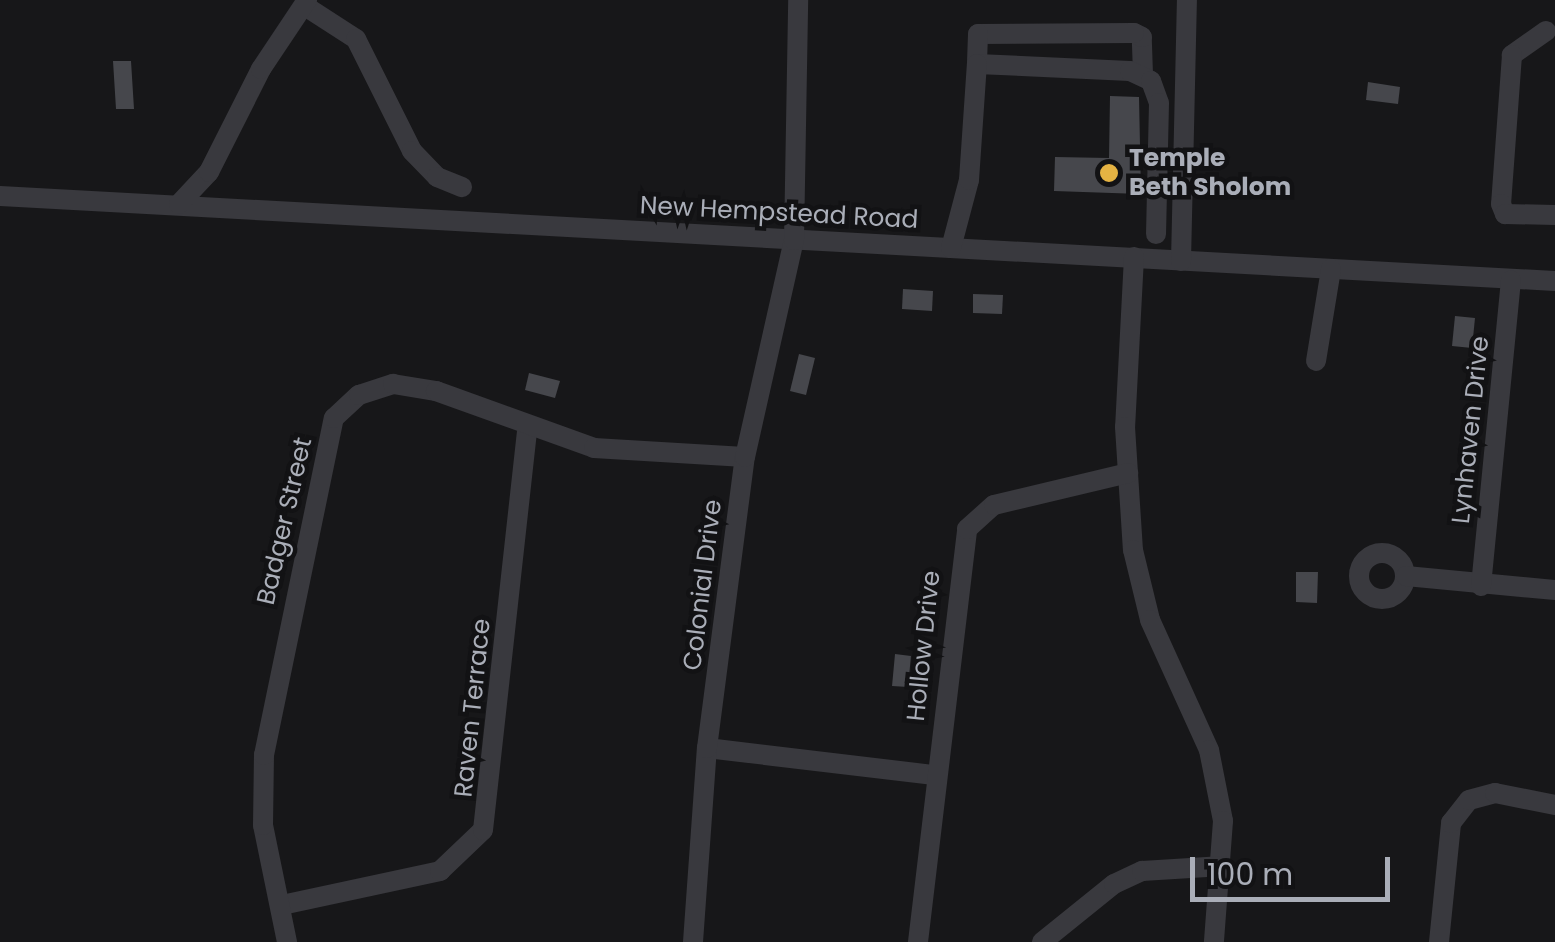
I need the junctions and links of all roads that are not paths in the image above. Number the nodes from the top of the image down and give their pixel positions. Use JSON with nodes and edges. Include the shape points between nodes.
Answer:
{"nodes":[{"id":1,"x":798,"y":0,"type":"edge"},
{"id":2,"x":1187,"y":0,"type":"edge"},
{"id":3,"x":306,"y":3,"type":"edge"},
{"id":4,"x":1546,"y":31,"type":"dead end"},
{"id":5,"x":976,"y":64,"type":"junction"},
{"id":6,"x":1142,"y":74,"type":"junction"},
{"id":7,"x":1184,"y":174,"type":"junction"},
{"id":8,"x":462,"y":186,"type":"dead end"},
{"id":9,"x":0,"y":196,"type":"edge"},
{"id":10,"x":179,"y":204,"type":"junction"},
{"id":11,"x":1555,"y":215,"type":"edge"},
{"id":12,"x":1156,"y":234,"type":"junction"},
{"id":13,"x":794,"y":240,"type":"junction"},
{"id":14,"x":951,"y":248,"type":"junction"},
{"id":15,"x":1143,"y":258,"type":"junction"},
{"id":16,"x":1181,"y":261,"type":"junction"},
{"id":17,"x":1331,"y":270,"type":"junction"},
{"id":18,"x":1511,"y":280,"type":"junction"},
{"id":19,"x":1555,"y":282,"type":"edge"},
{"id":20,"x":1316,"y":361,"type":"dead end"},
{"id":21,"x":526,"y":430,"type":"junction"},
{"id":22,"x":744,"y":457,"type":"junction"},
{"id":23,"x":1128,"y":473,"type":"junction"},
{"id":24,"x":1406,"y":576,"type":"dead end"},
{"id":25,"x":1481,"y":586,"type":"junction"},
{"id":26,"x":1555,"y":590,"type":"edge"},
{"id":27,"x":707,"y":748,"type":"junction"},
{"id":28,"x":934,"y":775,"type":"junction"},
{"id":29,"x":1555,"y":805,"type":"edge"},
{"id":30,"x":1223,"y":866,"type":"junction"},
{"id":31,"x":282,"y":905,"type":"junction"},
{"id":32,"x":287,"y":942,"type":"edge"},
{"id":33,"x":694,"y":942,"type":"edge"},
{"id":34,"x":918,"y":942,"type":"edge"},
{"id":35,"x":1042,"y":942,"type":"edge"},
{"id":36,"x":1214,"y":942,"type":"edge"},
{"id":37,"x":1439,"y":942,"type":"edge"}],
"edges":[{"from":1,"to":13,"type":"street","name":"Colonial Drive"},
{"from":2,"to":7,"type":"street"},
{"from":3,"to":8,"type":"street","via":[[356,39],[412,152],[437,177]]},
{"from":3,"to":10,"type":"street","via":[[260,69],[209,172]]},
{"from":4,"to":11,"type":"street","via":[[1512,55],[1501,204],[1505,214]]},
{"from":5,"to":6,"type":"street"},
{"from":5,"to":6,"type":"street","via":[[984,30],[1134,32],[1142,37]]},
{"from":5,"to":14,"type":"street","via":[[969,180]]},
{"from":6,"to":12,"type":"street","via":[[1159,103]]},
{"from":7,"to":12,"type":"street"},
{"from":7,"to":16,"type":"street"},
{"from":9,"to":10,"type":"street","name":"New Hempstead Road"},
{"from":10,"to":13,"type":"street","name":"New Hempstead Road"},
{"from":12,"to":15,"type":"street"},
{"from":13,"to":14,"type":"street","name":"New Hempstead Road"},
{"from":13,"to":22,"type":"street","name":"Colonial Drive"},
{"from":14,"to":15,"type":"street","name":"New Hempstead Road"},
{"from":15,"to":16,"type":"street","name":"New Hempstead Road"},
{"from":15,"to":23,"type":"street"},
{"from":16,"to":17,"type":"street","name":"New Hempstead Road"},
{"from":17,"to":18,"type":"street","name":"New Hempstead Road"},
{"from":17,"to":20,"type":"street"},
{"from":18,"to":19,"type":"street","name":"New Hempstead Road"},
{"from":18,"to":25,"type":"street","name":"Lynhaven Drive"},
{"from":21,"to":22,"type":"street","name":"Badger Street","via":[[594,448]]},
{"from":21,"to":31,"type":"street","name":"Raven Terrace","via":[[483,830],[440,871]]},
{"from":21,"to":31,"type":"street","name":"Badger Street","via":[[436,391],[393,384],[359,395],[334,418],[272,691],[264,755],[262,825]]},
{"from":22,"to":27,"type":"street","name":"Colonial Drive"},
{"from":23,"to":28,"type":"street","name":"Hollow Drive","via":[[994,505],[967,528]]},
{"from":23,"to":30,"type":"street","via":[[1150,620],[1209,750]]},
{"from":24,"to":25,"type":"street"},
{"from":25,"to":26,"type":"street"},
{"from":27,"to":28,"type":"street"},
{"from":27,"to":33,"type":"street","name":"Colonial Drive"},
{"from":28,"to":34,"type":"street","name":"Hollow Drive"},
{"from":29,"to":37,"type":"street","via":[[1495,793],[1468,800],[1450,823]]},
{"from":30,"to":35,"type":"street","via":[[1142,871],[1114,884]]},
{"from":30,"to":36,"type":"street"},
{"from":31,"to":32,"type":"street","name":"Badger Street"}]}
